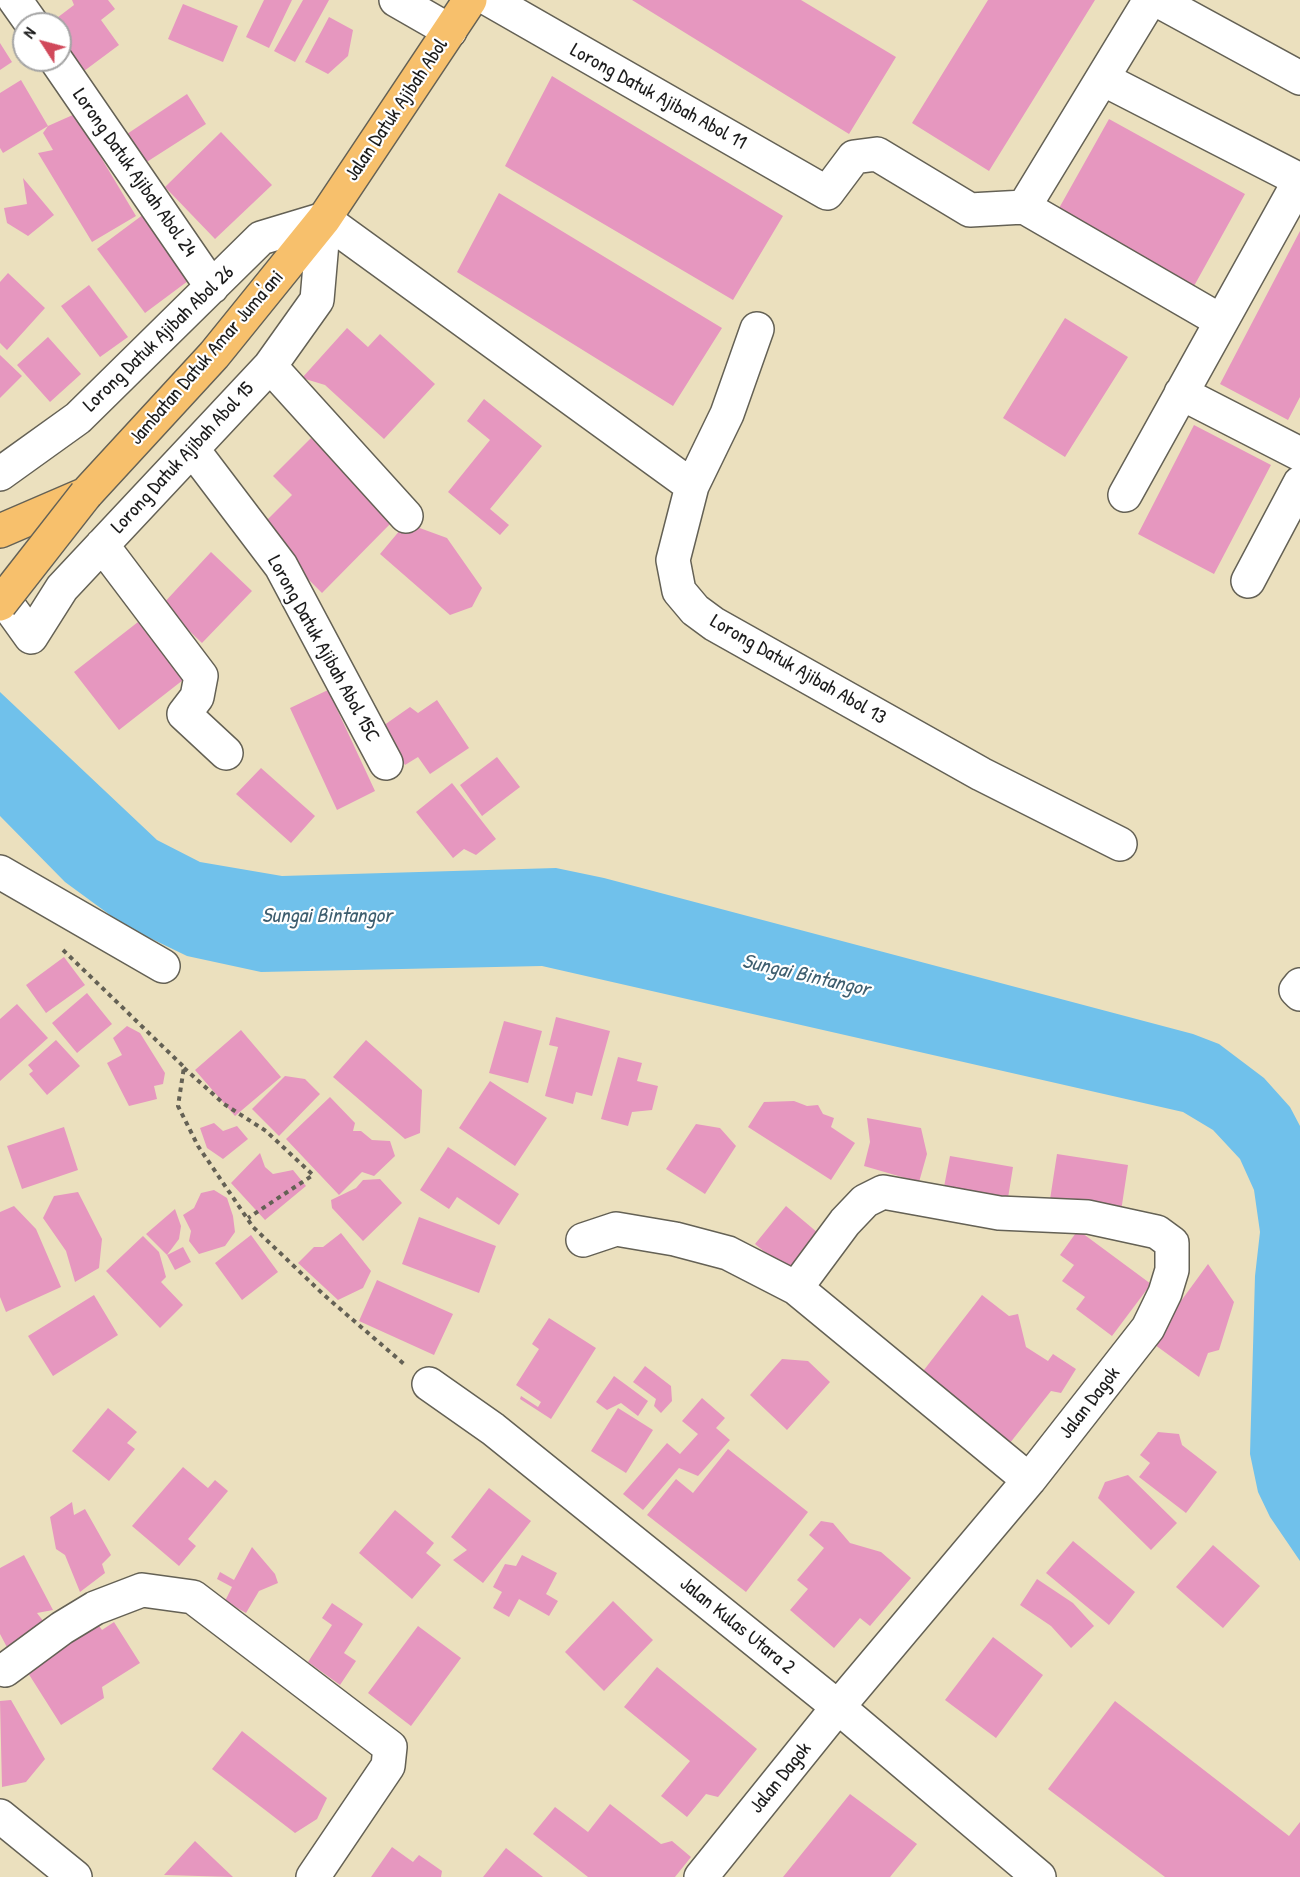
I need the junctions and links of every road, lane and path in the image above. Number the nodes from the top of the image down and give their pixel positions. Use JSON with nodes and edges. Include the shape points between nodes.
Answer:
{"nodes":[{"id":1,"x":396,"y":0,"type":"edge"},
{"id":2,"x":470,"y":0,"type":"edge"},
{"id":3,"x":490,"y":0,"type":"edge"},
{"id":4,"x":1150,"y":0,"type":"edge"},
{"id":5,"x":1157,"y":0,"type":"edge"},
{"id":6,"x":450,"y":31,"type":"junction"},
{"id":7,"x":64,"y":72,"type":"edge"},
{"id":8,"x":1300,"y":78,"type":"edge"},
{"id":9,"x":1103,"y":79,"type":"junction"},
{"id":10,"x":1300,"y":180,"type":"edge"},
{"id":11,"x":1024,"y":207,"type":"junction"},
{"id":12,"x":324,"y":219,"type":"junction"},
{"id":13,"x":212,"y":287,"type":"junction"},
{"id":14,"x":1221,"y":321,"type":"junction"},
{"id":15,"x":757,"y":328,"type":"dead end"},
{"id":16,"x":270,"y":366,"type":"junction"},
{"id":17,"x":1181,"y":393,"type":"junction"},
{"id":18,"x":193,"y":450,"type":"junction"},
{"id":19,"x":1300,"y":454,"type":"edge"},
{"id":20,"x":0,"y":474,"type":"edge"},
{"id":21,"x":1300,"y":483,"type":"edge"},
{"id":22,"x":692,"y":486,"type":"junction"},
{"id":23,"x":86,"y":494,"type":"junction"},
{"id":24,"x":1125,"y":495,"type":"dead end"},
{"id":25,"x":406,"y":516,"type":"dead end"},
{"id":26,"x":0,"y":531,"type":"edge"},
{"id":27,"x":102,"y":545,"type":"junction"},
{"id":28,"x":1248,"y":581,"type":"dead end"},
{"id":29,"x":0,"y":594,"type":"edge"},
{"id":30,"x":0,"y":604,"type":"edge"},
{"id":31,"x":226,"y":753,"type":"dead end"},
{"id":32,"x":386,"y":763,"type":"dead end"},
{"id":33,"x":1120,"y":844,"type":"dead end"},
{"id":34,"x":0,"y":872,"type":"edge"},
{"id":35,"x":61,"y":948,"type":"dead end"},
{"id":36,"x":163,"y":966,"type":"dead end"},
{"id":37,"x":1300,"y":985,"type":"edge"},
{"id":38,"x":1300,"y":994,"type":"edge"},
{"id":39,"x":184,"y":1067,"type":"junction"},
{"id":40,"x":248,"y":1218,"type":"junction"},
{"id":41,"x":583,"y":1240,"type":"dead end"},
{"id":42,"x":796,"y":1288,"type":"junction"},
{"id":43,"x":429,"y":1384,"type":"joint"},
{"id":44,"x":1029,"y":1480,"type":"junction"},
{"id":45,"x":5,"y":1670,"type":"dead end"},
{"id":46,"x":838,"y":1707,"type":"junction"},
{"id":47,"x":0,"y":1816,"type":"edge"},
{"id":48,"x":75,"y":1877,"type":"edge"},
{"id":49,"x":313,"y":1877,"type":"edge"},
{"id":50,"x":701,"y":1877,"type":"edge"},
{"id":51,"x":1039,"y":1877,"type":"edge"}],
"edges":[{"from":1,"to":6,"type":"street"},
{"from":2,"to":6,"type":"main road","name":"Jalan Datuk Ajibah Abol"},
{"from":3,"to":11,"type":"street","name":"Lorong Datuk Ajibah Abol 11","via":[[827,193],[854,157],[877,154],[970,210]]},
{"from":4,"to":9,"type":"street"},
{"from":5,"to":8,"type":"street"},
{"from":6,"to":12,"type":"main road","name":"Jalan Datuk Ajibah Abol"},
{"from":7,"to":13,"type":"street","name":"Lorong Datuk Ajibah Abol 24"},
{"from":9,"to":10,"type":"street"},
{"from":9,"to":11,"type":"street"},
{"from":10,"to":14,"type":"street"},
{"from":11,"to":14,"type":"street"},
{"from":12,"to":13,"type":"street","name":"Lorong Datuk Ajibah Abol 26","via":[[261,238]]},
{"from":12,"to":16,"type":"street","name":"Lorong Datuk Ajibah Abol 15","via":[[317,300]]},
{"from":12,"to":22,"type":"street"},
{"from":12,"to":23,"type":"main road","name":"Jambatan Datuk Amar Juma'ani","via":[[214,355]]},
{"from":13,"to":20,"type":"street","name":"Lorong Datuk Ajibah Abol 26","via":[[78,418]]},
{"from":14,"to":17,"type":"street"},
{"from":15,"to":22,"type":"street","name":"Lorong Datuk Ajibah Abol 13","via":[[727,414]]},
{"from":16,"to":18,"type":"street","name":"Lorong Datuk Ajibah Abol 15"},
{"from":16,"to":25,"type":"street"},
{"from":17,"to":19,"type":"street"},
{"from":17,"to":24,"type":"street"},
{"from":18,"to":27,"type":"street","name":"Lorong Datuk Ajibah Abol 15"},
{"from":18,"to":32,"type":"street","name":"Lorong Datuk Ajibah Abol 15C","via":[[281,566]]},
{"from":21,"to":28,"type":"street"},
{"from":22,"to":33,"type":"street","name":"Lorong Datuk Ajibah Abol 13","via":[[673,560],[679,591],[695,610],[981,774]]},
{"from":23,"to":26,"type":"main road","name":"Jambatan Datuk Amar Juma'ani"},
{"from":23,"to":30,"type":"main road","name":"Jambatan Datuk Amar Juma'ani","bridge":true},
{"from":27,"to":29,"type":"street","name":"Lorong Datuk Ajibah Abol 15","via":[[62,588],[31,637]]},
{"from":27,"to":31,"type":"street","via":[[201,676],[197,697],[184,714]]},
{"from":34,"to":36,"type":"street"},
{"from":35,"to":39,"type":"path"},
{"from":37,"to":38,"type":"street","via":[[1296,990]]},
{"from":39,"to":40,"type":"path","via":[[178,1106],[198,1146]]},
{"from":39,"to":40,"type":"path","via":[[224,1104],[266,1131],[312,1175]]},
{"from":40,"to":43,"type":"path","via":[[324,1295]]},
{"from":41,"to":42,"type":"street","via":[[616,1229],[675,1239],[728,1253]]},
{"from":42,"to":44,"type":"street"},
{"from":42,"to":44,"type":"street","name":"Jalan Dagok","via":[[845,1222],[864,1202],[883,1192],[999,1214],[1088,1217],[1157,1232],[1172,1243],[1172,1270],[1148,1328]]},
{"from":43,"to":46,"type":"street","name":"Jalan Kulas Utara 2","via":[[493,1429]]},
{"from":44,"to":46,"type":"street","name":"Jalan Dagok"},
{"from":45,"to":49,"type":"street","via":[[95,1608],[142,1590],[193,1596],[390,1747],[388,1766]]},
{"from":46,"to":50,"type":"street","name":"Jalan Dagok"},
{"from":46,"to":51,"type":"street","name":"Jalan Kulas Utara 2"},
{"from":47,"to":48,"type":"street"}]}
